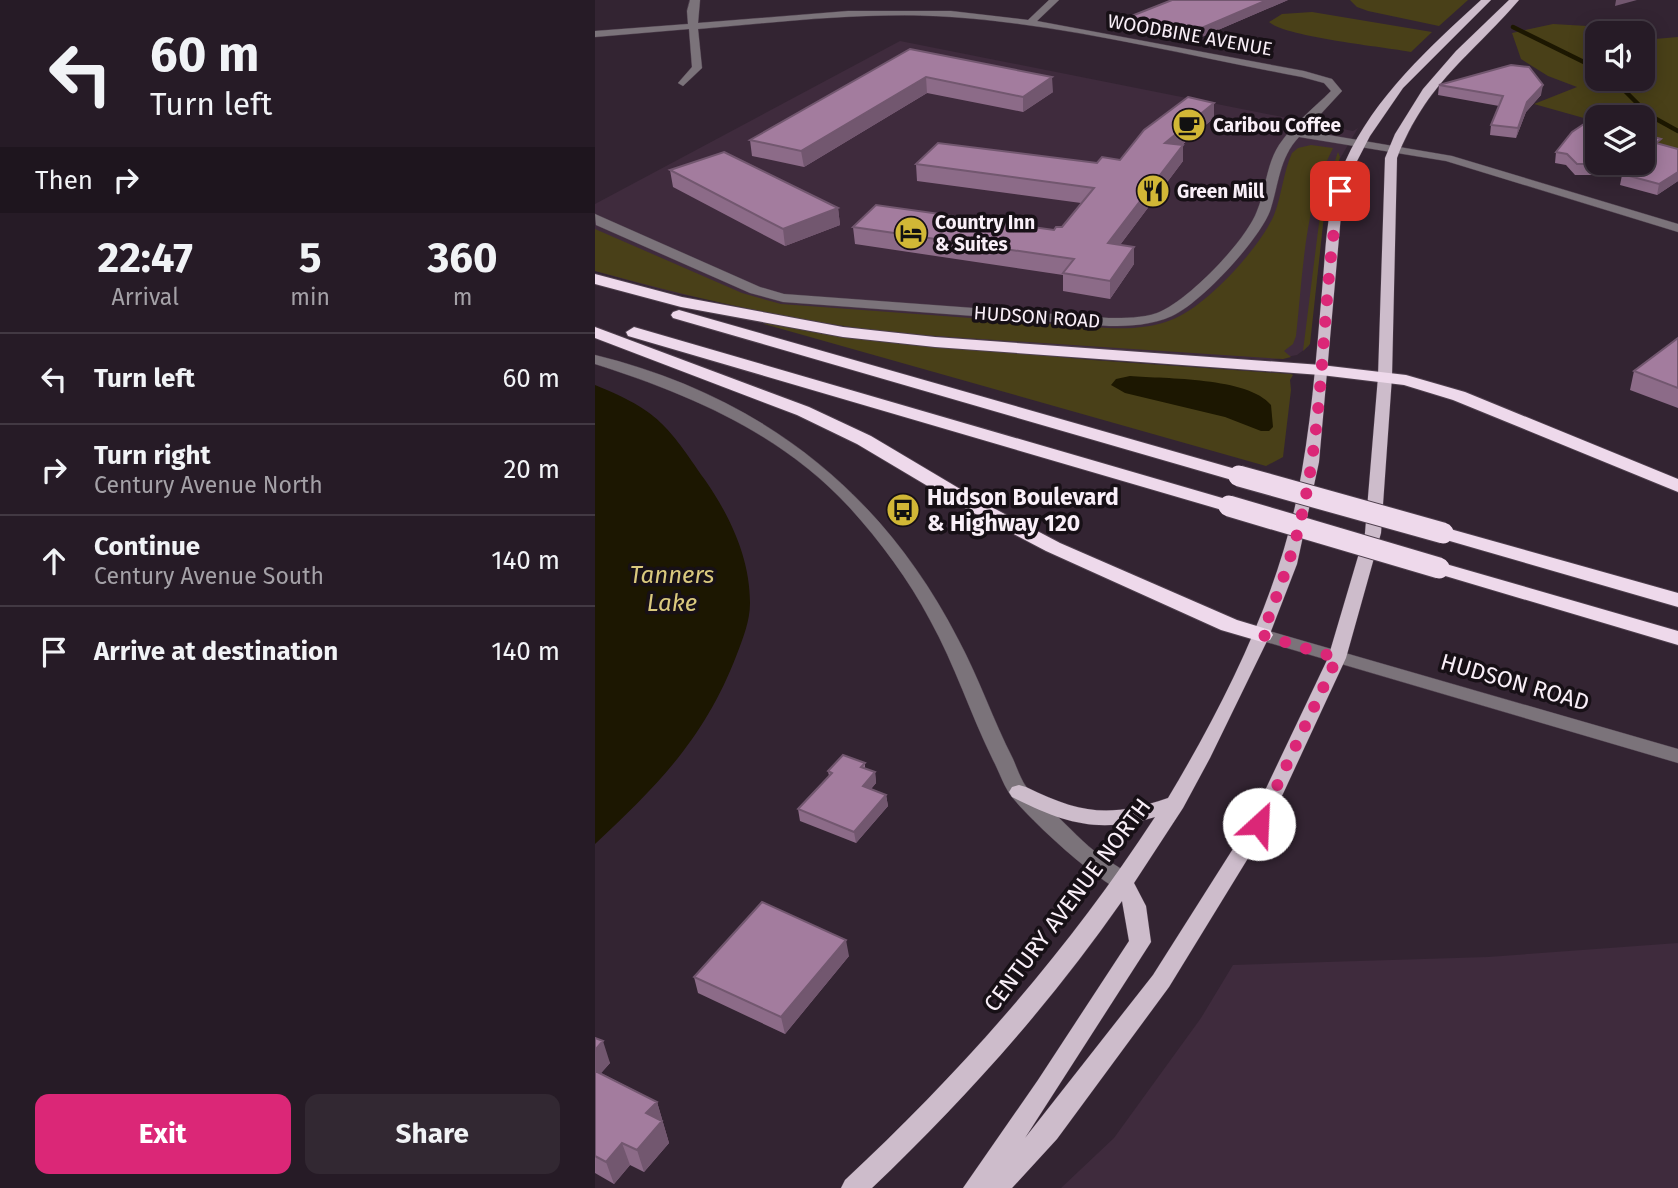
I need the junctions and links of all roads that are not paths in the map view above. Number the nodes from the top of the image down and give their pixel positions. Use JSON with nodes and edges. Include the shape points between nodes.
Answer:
{"nodes":[{"id":1,"x":695,"y":0,"type":"edge"},
{"id":2,"x":1054,"y":0,"type":"edge"},
{"id":3,"x":1486,"y":0,"type":"edge"},
{"id":4,"x":1514,"y":0,"type":"edge"},
{"id":5,"x":1030,"y":23,"type":"junction"},
{"id":6,"x":694,"y":26,"type":"junction"},
{"id":7,"x":595,"y":34,"type":"edge"},
{"id":8,"x":683,"y":83,"type":"dead end"},
{"id":9,"x":1296,"y":133,"type":"junction"},
{"id":10,"x":1360,"y":143,"type":"junction"},
{"id":11,"x":1394,"y":148,"type":"junction"},
{"id":12,"x":595,"y":218,"type":"edge"},
{"id":13,"x":1678,"y":228,"type":"edge"},
{"id":14,"x":595,"y":279,"type":"edge"},
{"id":15,"x":595,"y":290,"type":"edge"},
{"id":16,"x":595,"y":321,"type":"edge"},
{"id":17,"x":595,"y":332,"type":"edge"},
{"id":18,"x":595,"y":359,"type":"edge"},
{"id":19,"x":1321,"y":370,"type":"junction"},
{"id":20,"x":1385,"y":377,"type":"junction"},
{"id":21,"x":1678,"y":486,"type":"edge"},
{"id":22,"x":1678,"y":600,"type":"edge"},
{"id":23,"x":1262,"y":635,"type":"junction"},
{"id":24,"x":1678,"y":638,"type":"edge"},
{"id":25,"x":1337,"y":658,"type":"junction"},
{"id":26,"x":1678,"y":756,"type":"edge"},
{"id":27,"x":1019,"y":792,"type":"junction"},
{"id":28,"x":1176,"y":803,"type":"junction"},
{"id":29,"x":1123,"y":882,"type":"junction"},
{"id":30,"x":853,"y":1188,"type":"edge"},
{"id":31,"x":976,"y":1188,"type":"edge"},
{"id":32,"x":995,"y":1188,"type":"edge"}],
"edges":[{"from":1,"to":6,"type":"street"},
{"from":2,"to":5,"type":"street"},
{"from":3,"to":10,"type":"main road","name":"CENTURY AVENUE NORTH","via":[[1414,68]]},
{"from":4,"to":11,"type":"main road","via":[[1431,84]]},
{"from":5,"to":6,"type":"street","name":"WOODBINE AVENUE","via":[[889,12]]},
{"from":5,"to":9,"type":"street","name":"WOODBINE AVENUE","via":[[1304,74],[1334,85],[1335,96]]},
{"from":6,"to":7,"type":"street","name":"WOODBINE AVENUE"},
{"from":6,"to":8,"type":"street","via":[[697,68]]},
{"from":9,"to":10,"type":"street"},
{"from":9,"to":12,"type":"street","name":"HUDSON ROAD","via":[[1276,163],[1262,216],[1248,240],[1177,308],[1142,321],[783,298],[755,290]]},
{"from":10,"to":11,"type":"street"},
{"from":10,"to":19,"type":"main road","name":"CENTURY AVENUE NORTH","via":[[1336,209]]},
{"from":11,"to":13,"type":"street","via":[[1455,159]]},
{"from":11,"to":20,"type":"main road","via":[[1389,185]]},
{"from":14,"to":19,"type":"highway","via":[[681,302],[843,332]]},
{"from":15,"to":22,"type":"highway","bridge":true},
{"from":16,"to":24,"type":"highway","bridge":true},
{"from":17,"to":23,"type":"highway","via":[[803,411],[864,440],[1053,547],[1229,625]]},
{"from":18,"to":27,"type":"street","via":[[658,379],[741,416],[792,448],[854,503],[888,542],[938,617]]},
{"from":19,"to":20,"type":"highway"},
{"from":19,"to":23,"type":"main road","name":"CENTURY AVENUE NORTH","via":[[1302,512],[1289,564]]},
{"from":20,"to":21,"type":"highway","via":[[1459,396]]},
{"from":20,"to":25,"type":"main road","via":[[1373,533]]},
{"from":23,"to":25,"type":"street","name":"HUDSON ROAD"},
{"from":23,"to":28,"type":"main road","name":"CENTURY AVENUE NORTH"},
{"from":25,"to":26,"type":"street","name":"HUDSON ROAD"},
{"from":25,"to":32,"type":"main road","via":[[1259,824],[1161,981],[1048,1131]]},
{"from":27,"to":28,"type":"main road","via":[[1056,811],[1107,821],[1136,818]]},
{"from":27,"to":29,"type":"street","via":[[1092,861]]},
{"from":28,"to":29,"type":"main road","name":"CENTURY AVENUE NORTH"},
{"from":29,"to":30,"type":"main road","name":"CENTURY AVENUE NORTH","via":[[1004,1034],[895,1151]]},
{"from":29,"to":31,"type":"main road","via":[[1135,906],[1140,942]]}]}
